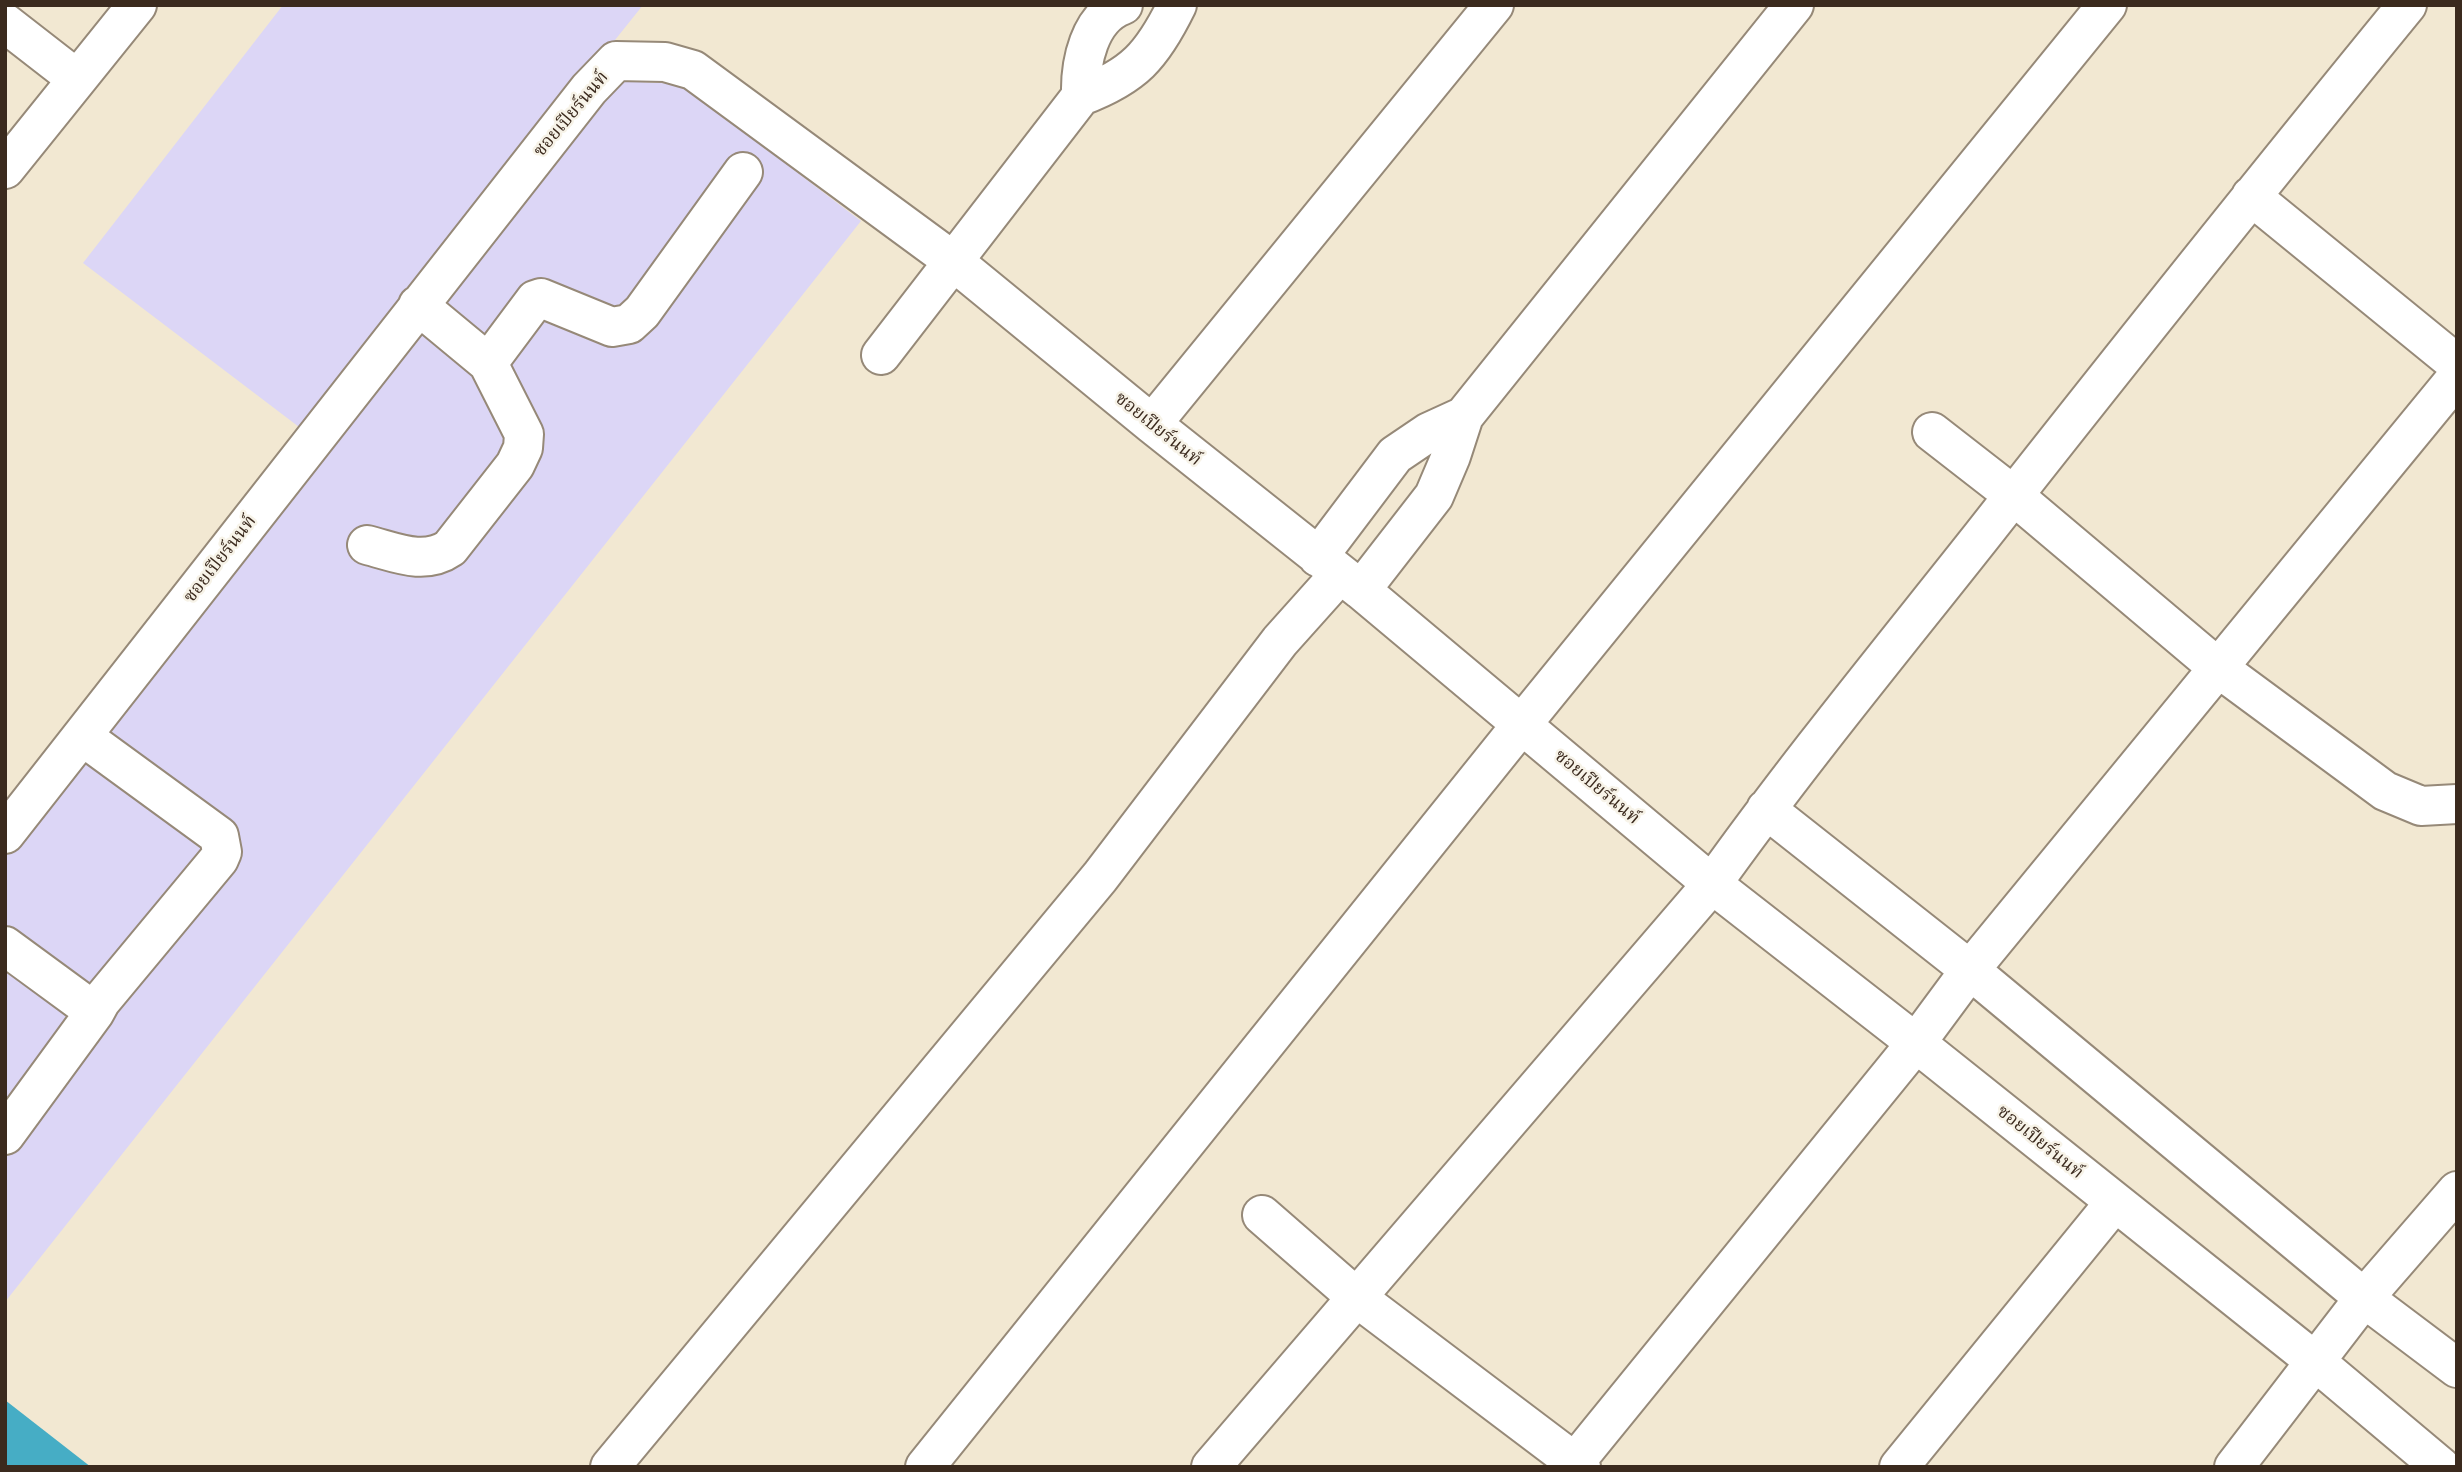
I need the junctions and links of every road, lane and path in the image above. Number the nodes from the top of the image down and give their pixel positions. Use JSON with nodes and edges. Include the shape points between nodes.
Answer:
{"nodes":[{"id":1,"x":137,"y":5,"type":"edge"},
{"id":2,"x":1177,"y":5,"type":"edge"},
{"id":3,"x":1494,"y":5,"type":"edge"},
{"id":4,"x":1794,"y":5,"type":"edge"},
{"id":5,"x":2107,"y":5,"type":"edge"},
{"id":6,"x":2407,"y":5,"type":"edge"},
{"id":7,"x":1112,"y":7,"type":"edge"},
{"id":8,"x":5,"y":23,"type":"edge"},
{"id":9,"x":77,"y":79,"type":"junction"},
{"id":10,"x":1081,"y":96,"type":"junction"},
{"id":11,"x":5,"y":169,"type":"edge"},
{"id":12,"x":743,"y":172,"type":"dead end"},
{"id":13,"x":2251,"y":196,"type":"junction"},
{"id":14,"x":953,"y":261,"type":"junction"},
{"id":15,"x":418,"y":305,"type":"junction"},
{"id":16,"x":881,"y":355,"type":"dead end"},
{"id":17,"x":488,"y":363,"type":"junction"},
{"id":18,"x":2457,"y":364,"type":"edge"},
{"id":19,"x":2457,"y":377,"type":"edge"},
{"id":20,"x":1464,"y":416,"type":"junction"},
{"id":21,"x":1152,"y":424,"type":"junction"},
{"id":22,"x":1932,"y":432,"type":"dead end"},
{"id":23,"x":2013,"y":495,"type":"junction"},
{"id":24,"x":367,"y":545,"type":"dead end"},
{"id":25,"x":1340,"y":573,"type":"junction"},
{"id":26,"x":2217,"y":667,"type":"junction"},
{"id":27,"x":1522,"y":724,"type":"junction"},
{"id":28,"x":82,"y":736,"type":"junction"},
{"id":29,"x":2457,"y":804,"type":"edge"},
{"id":30,"x":1766,"y":809,"type":"junction"},
{"id":31,"x":5,"y":834,"type":"edge"},
{"id":32,"x":1712,"y":884,"type":"junction"},
{"id":33,"x":5,"y":946,"type":"edge"},
{"id":34,"x":1970,"y":970,"type":"junction"},
{"id":35,"x":95,"y":1012,"type":"junction"},
{"id":36,"x":1916,"y":1043,"type":"junction"},
{"id":37,"x":9,"y":1124,"type":"edge"},
{"id":38,"x":2457,"y":1191,"type":"edge"},
{"id":39,"x":2115,"y":1202,"type":"junction"},
{"id":40,"x":1262,"y":1215,"type":"dead end"},
{"id":41,"x":1356,"y":1297,"type":"junction"},
{"id":42,"x":2364,"y":1298,"type":"junction"},
{"id":43,"x":2316,"y":1362,"type":"junction"},
{"id":44,"x":2457,"y":1368,"type":"edge"},
{"id":45,"x":1576,"y":1465,"type":"edge"},
{"id":46,"x":610,"y":1467,"type":"edge"},
{"id":47,"x":925,"y":1467,"type":"edge"},
{"id":48,"x":1211,"y":1467,"type":"edge"},
{"id":49,"x":1899,"y":1467,"type":"edge"},
{"id":50,"x":2234,"y":1467,"type":"edge"},
{"id":51,"x":2441,"y":1467,"type":"edge"}],
"edges":[{"from":1,"to":9,"type":"street"},
{"from":2,"to":10,"type":"street","via":[[1161,38],[1129,74]]},
{"from":3,"to":21,"type":"street"},
{"from":4,"to":20,"type":"street"},
{"from":5,"to":27,"type":"street"},
{"from":6,"to":13,"type":"street"},
{"from":7,"to":10,"type":"street","via":[[1087,45],[1080,72]]},
{"from":8,"to":9,"type":"street"},
{"from":9,"to":11,"type":"street"},
{"from":10,"to":14,"type":"street"},
{"from":12,"to":17,"type":"street","via":[[629,324],[612,327],[541,298]]},
{"from":13,"to":18,"type":"street"},
{"from":13,"to":23,"type":"street"},
{"from":14,"to":15,"type":"street","name":"ซอยเปียร์นนท์","via":[[693,70],[665,62],[616,61]]},
{"from":14,"to":16,"type":"street"},
{"from":14,"to":21,"type":"street","name":"ซอยเปียร์นนท์"},
{"from":15,"to":17,"type":"street"},
{"from":15,"to":28,"type":"street","name":"ซอยเปียร์นนท์"},
{"from":17,"to":24,"type":"street","via":[[524,434],[515,465],[443,553],[421,559]]},
{"from":19,"to":26,"type":"street"},
{"from":20,"to":25,"type":"street","via":[[1434,496]]},
{"from":20,"to":25,"type":"street","via":[[1395,455]]},
{"from":21,"to":25,"type":"street","name":"ซอยเปียร์นนท์"},
{"from":22,"to":23,"type":"street"},
{"from":23,"to":26,"type":"street"},
{"from":23,"to":30,"type":"street"},
{"from":25,"to":27,"type":"street","name":"ซอยเปียร์นนท์"},
{"from":25,"to":46,"type":"street","via":[[1280,641],[1091,888]]},
{"from":26,"to":29,"type":"street","via":[[2385,791],[2421,806]]},
{"from":26,"to":34,"type":"street"},
{"from":27,"to":32,"type":"street","name":"ซอยเปียร์นนท์"},
{"from":27,"to":47,"type":"street"},
{"from":28,"to":31,"type":"street","name":"ซอยเปียร์นนท์"},
{"from":28,"to":35,"type":"street","via":[[219,836],[222,852]]},
{"from":30,"to":32,"type":"street"},
{"from":30,"to":34,"type":"street"},
{"from":32,"to":36,"type":"street","name":"ซอยเปียร์นนท์"},
{"from":32,"to":41,"type":"street"},
{"from":33,"to":35,"type":"street"},
{"from":34,"to":36,"type":"street"},
{"from":34,"to":42,"type":"street"},
{"from":35,"to":37,"type":"street"},
{"from":36,"to":39,"type":"street","name":"ซอยเปียร์นนท์"},
{"from":36,"to":45,"type":"street"},
{"from":38,"to":42,"type":"street"},
{"from":39,"to":43,"type":"street","name":"ซอยเปียร์นนท์"},
{"from":39,"to":49,"type":"street"},
{"from":40,"to":41,"type":"street"},
{"from":41,"to":45,"type":"street"},
{"from":41,"to":48,"type":"street"},
{"from":42,"to":43,"type":"street"},
{"from":42,"to":44,"type":"street"},
{"from":43,"to":50,"type":"street"},
{"from":43,"to":51,"type":"street","name":"ซอยเปียร์นนท์"}]}
